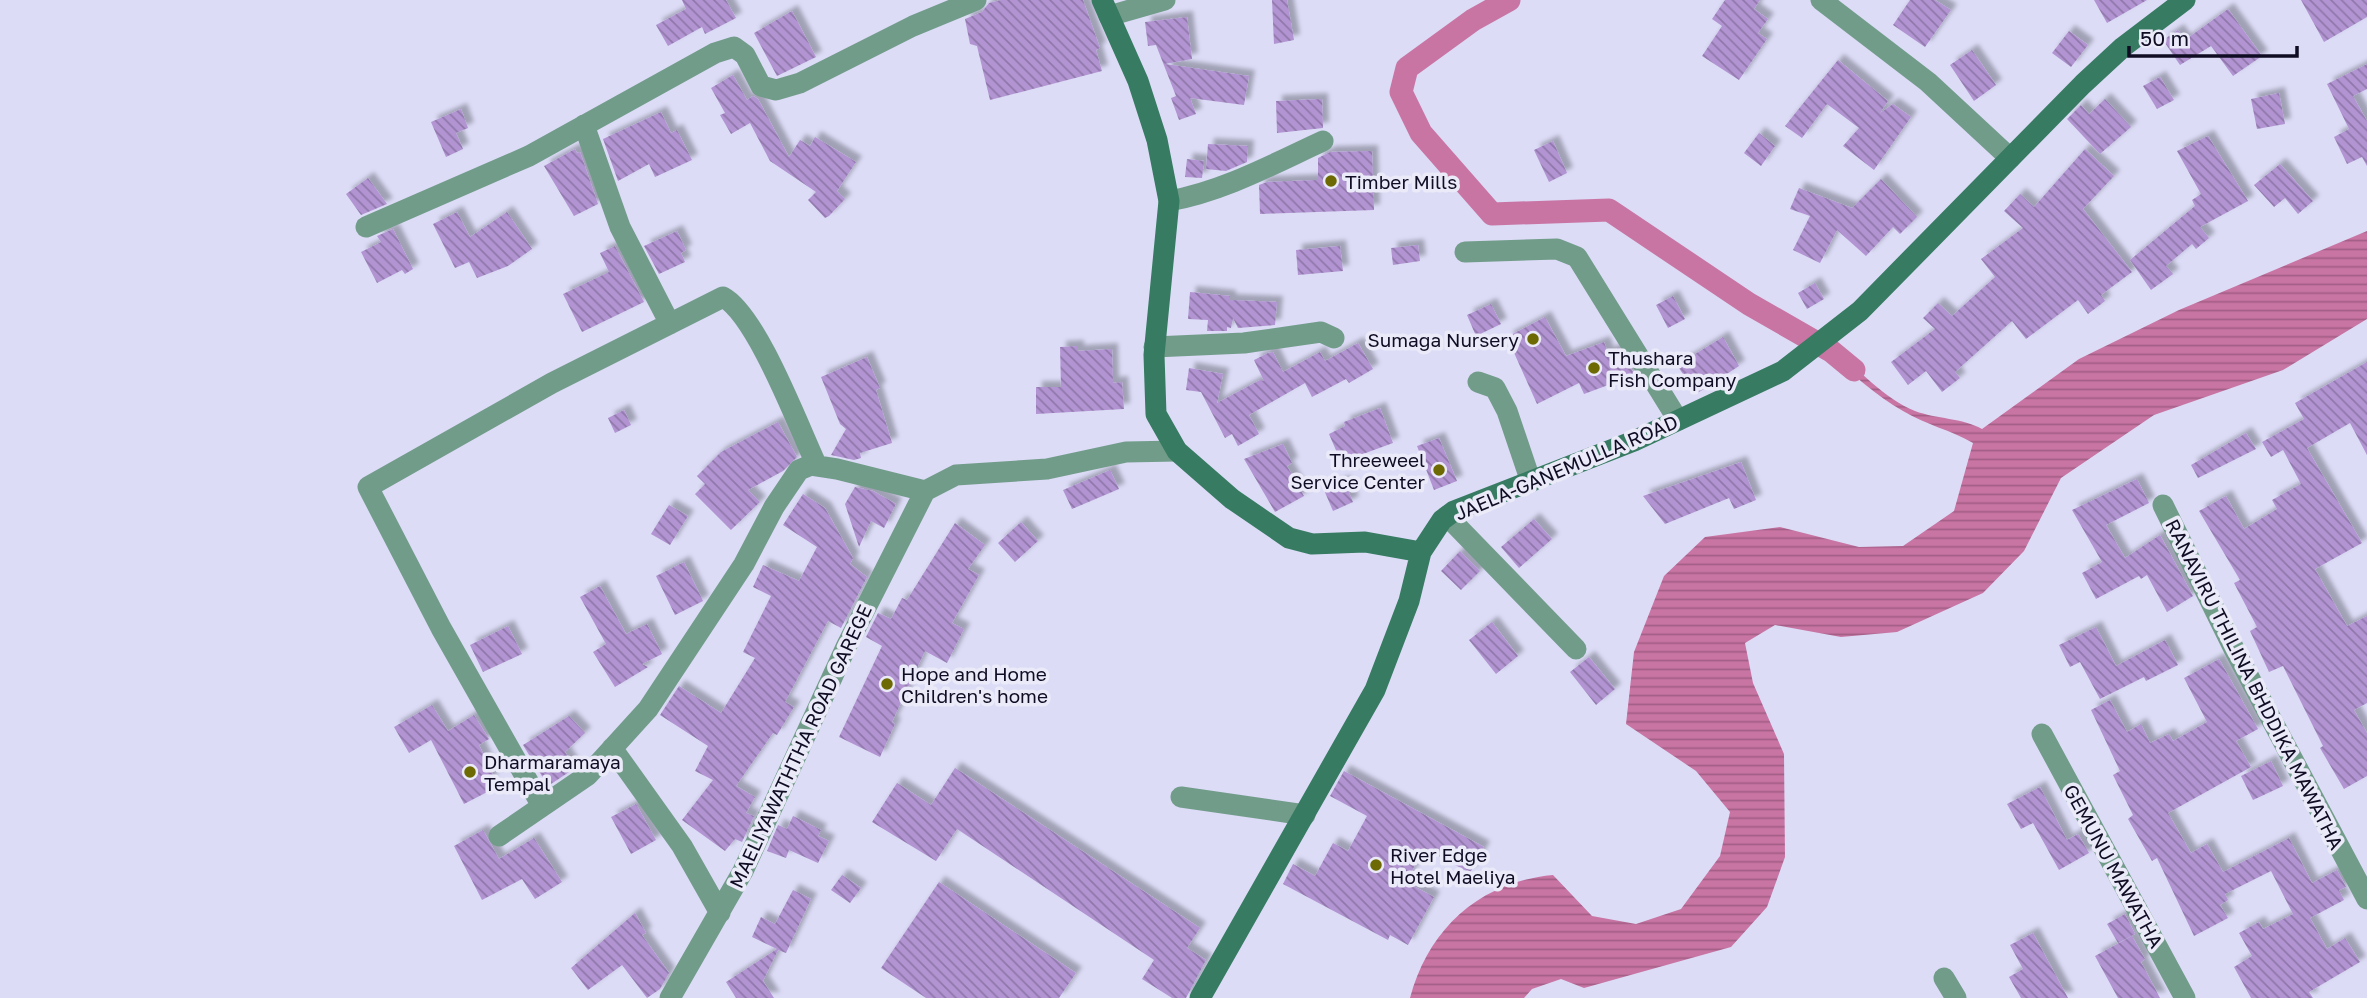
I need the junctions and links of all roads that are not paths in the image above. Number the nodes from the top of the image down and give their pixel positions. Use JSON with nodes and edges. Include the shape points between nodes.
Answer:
{"nodes":[{"id":1,"x":976,"y":0,"type":"edge"},
{"id":2,"x":1165,"y":0,"type":"edge"},
{"id":3,"x":1821,"y":0,"type":"edge"},
{"id":4,"x":2185,"y":0,"type":"edge"},
{"id":5,"x":1105,"y":8,"type":"edge"},
{"id":6,"x":583,"y":125,"type":"junction"},
{"id":7,"x":1323,"y":141,"type":"dead end"},
{"id":8,"x":2010,"y":158,"type":"junction"},
{"id":9,"x":1169,"y":201,"type":"junction"},
{"id":10,"x":366,"y":227,"type":"dead end"},
{"id":11,"x":1465,"y":252,"type":"dead end"},
{"id":12,"x":670,"y":324,"type":"junction"},
{"id":13,"x":1334,"y":338,"type":"dead end"},
{"id":14,"x":1154,"y":347,"type":"junction"},
{"id":15,"x":1478,"y":382,"type":"dead end"},
{"id":16,"x":1678,"y":420,"type":"junction"},
{"id":17,"x":1177,"y":451,"type":"junction"},
{"id":18,"x":817,"y":466,"type":"junction"},
{"id":19,"x":1531,"y":482,"type":"junction"},
{"id":20,"x":925,"y":491,"type":"junction"},
{"id":21,"x":2163,"y":505,"type":"dead end"},
{"id":22,"x":1447,"y":516,"type":"junction"},
{"id":23,"x":1421,"y":552,"type":"junction"},
{"id":24,"x":1576,"y":649,"type":"dead end"},
{"id":25,"x":2042,"y":734,"type":"dead end"},
{"id":26,"x":612,"y":748,"type":"junction"},
{"id":27,"x":1181,"y":797,"type":"dead end"},
{"id":28,"x":542,"y":806,"type":"junction"},
{"id":29,"x":1305,"y":815,"type":"junction"},
{"id":30,"x":499,"y":836,"type":"dead end"},
{"id":31,"x":2367,"y":899,"type":"edge"},
{"id":32,"x":720,"y":913,"type":"junction"},
{"id":33,"x":1944,"y":978,"type":"dead end"},
{"id":34,"x":670,"y":998,"type":"edge"},
{"id":35,"x":1200,"y":998,"type":"edge"},
{"id":36,"x":1955,"y":998,"type":"edge"},
{"id":37,"x":2185,"y":998,"type":"edge"}],
"edges":[{"from":1,"to":6,"type":"street","via":[[776,90],[761,86],[746,55],[733,47]]},
{"from":2,"to":5,"type":"street"},
{"from":3,"to":8,"type":"street","via":[[1927,82]]},
{"from":4,"to":8,"type":"main road","name":"JAELA-GANEMULLA ROAD","via":[[2123,47]]},
{"from":5,"to":9,"type":"main road","via":[[1138,81],[1157,140]]},
{"from":6,"to":10,"type":"street","via":[[529,156]]},
{"from":6,"to":12,"type":"street","via":[[620,227]]},
{"from":7,"to":9,"type":"street","via":[[1239,181]]},
{"from":8,"to":16,"type":"main road","name":"JAELA-GANEMULLA ROAD","via":[[1860,311],[1821,343],[1783,371]]},
{"from":9,"to":14,"type":"main road"},
{"from":11,"to":16,"type":"street","via":[[1557,249],[1577,257]]},
{"from":12,"to":18,"type":"street","via":[[723,297],[736,303]]},
{"from":12,"to":28,"type":"street","via":[[552,383],[368,487]]},
{"from":13,"to":14,"type":"street","via":[[1321,332],[1231,344]]},
{"from":14,"to":17,"type":"main road","via":[[1156,414]]},
{"from":15,"to":19,"type":"street","via":[[1495,388]]},
{"from":16,"to":19,"type":"main road","name":"JAELA-GANEMULLA ROAD"},
{"from":17,"to":20,"type":"street","via":[[1126,453],[1048,469],[956,475]]},
{"from":17,"to":23,"type":"main road","via":[[1233,499],[1289,538],[1312,544],[1365,542]]},
{"from":18,"to":20,"type":"street"},
{"from":18,"to":26,"type":"street","via":[[799,470],[648,709]]},
{"from":19,"to":22,"type":"main road","name":"JAELA-GANEMULLA ROAD"},
{"from":20,"to":32,"type":"street","name":"MAELIYAWATHTHA ROAD GAREGE"},
{"from":21,"to":31,"type":"street","name":"RANAVIRU THILINA BHDDIKA MAWATHA"},
{"from":22,"to":23,"type":"main road","name":"JAELA-GANEMULLA ROAD"},
{"from":22,"to":24,"type":"street"},
{"from":23,"to":29,"type":"main road","name":"JAELA-GANEMULLA ROAD","via":[[1388,663]]},
{"from":25,"to":37,"type":"street","name":"GEMUNU MAWATHA"},
{"from":26,"to":28,"type":"street","via":[[588,775]]},
{"from":26,"to":32,"type":"street","via":[[682,846]]},
{"from":27,"to":29,"type":"street"},
{"from":28,"to":30,"type":"street"},
{"from":29,"to":35,"type":"main road","name":"JAELA-GANEMULLA ROAD"},
{"from":32,"to":34,"type":"street","name":"MAELIYAWATHTHA ROAD GAREGE"},
{"from":33,"to":36,"type":"street"}]}
